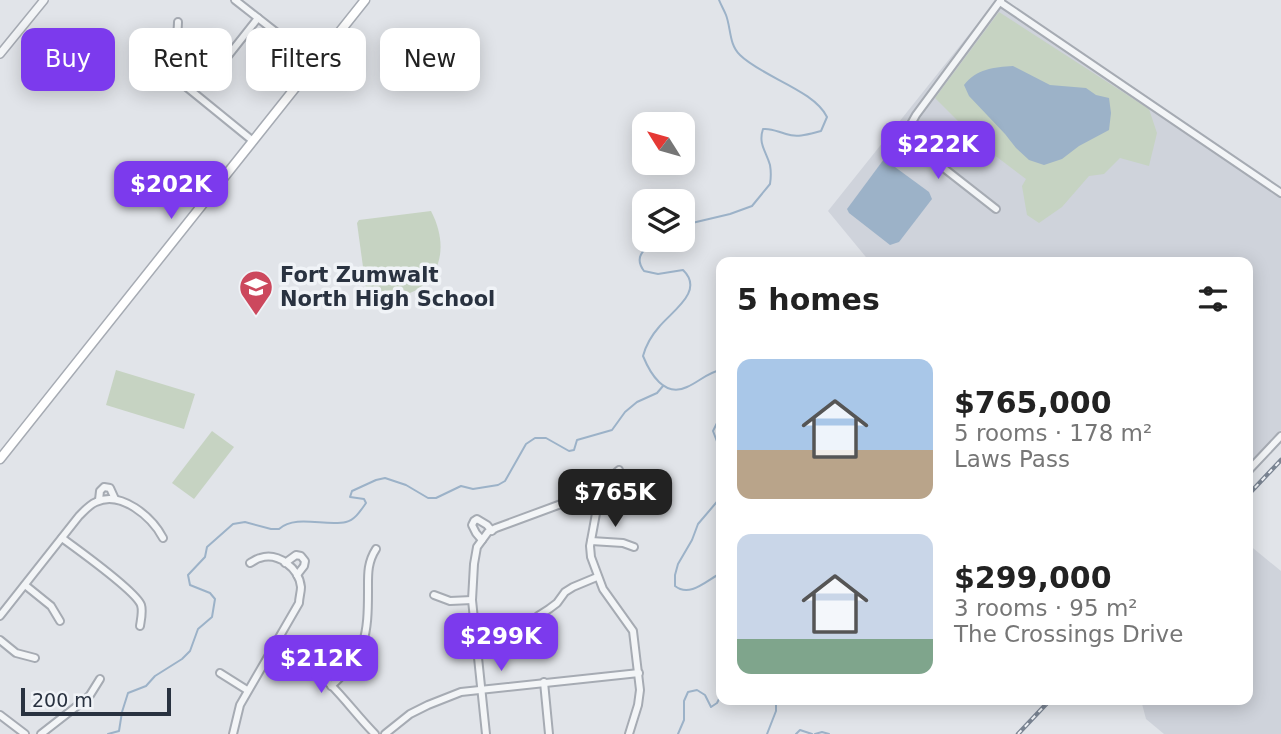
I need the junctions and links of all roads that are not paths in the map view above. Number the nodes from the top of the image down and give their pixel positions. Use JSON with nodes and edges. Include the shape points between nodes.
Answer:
{"nodes":[{"id":1,"x":44,"y":0,"type":"edge"},
{"id":2,"x":235,"y":0,"type":"edge"},
{"id":3,"x":365,"y":0,"type":"edge"},
{"id":4,"x":1000,"y":1,"type":"edge"},
{"id":5,"x":258,"y":18,"type":"junction"},
{"id":6,"x":178,"y":22,"type":"dead end"},
{"id":7,"x":271,"y":28,"type":"edge"},
{"id":8,"x":343,"y":28,"type":"edge"},
{"id":9,"x":232,"y":51,"type":"edge"},
{"id":10,"x":0,"y":54,"type":"edge"},
{"id":11,"x":293,"y":91,"type":"edge"},
{"id":12,"x":253,"y":141,"type":"junction"},
{"id":13,"x":1281,"y":193,"type":"edge"},
{"id":14,"x":996,"y":209,"type":"dead end"},
{"id":15,"x":1281,"y":436,"type":"edge"},
{"id":16,"x":0,"y":459,"type":"edge"},
{"id":17,"x":1253,"y":466,"type":"edge"},
{"id":18,"x":619,"y":470,"type":"dead end"},
{"id":19,"x":115,"y":499,"type":"junction"},
{"id":20,"x":99,"y":500,"type":"junction"},
{"id":21,"x":597,"y":508,"type":"junction"},
{"id":22,"x":492,"y":531,"type":"junction"},
{"id":23,"x":62,"y":538,"type":"junction"},
{"id":24,"x":163,"y":538,"type":"dead end"},
{"id":25,"x":482,"y":540,"type":"junction"},
{"id":26,"x":591,"y":541,"type":"junction"},
{"id":27,"x":634,"y":547,"type":"dead end"},
{"id":28,"x":376,"y":549,"type":"dead end"},
{"id":29,"x":250,"y":563,"type":"dead end"},
{"id":30,"x":285,"y":563,"type":"junction"},
{"id":31,"x":297,"y":575,"type":"junction"},
{"id":32,"x":597,"y":577,"type":"junction"},
{"id":33,"x":25,"y":585,"type":"junction"},
{"id":34,"x":434,"y":595,"type":"dead end"},
{"id":35,"x":472,"y":600,"type":"junction"},
{"id":36,"x":0,"y":616,"type":"edge"},
{"id":37,"x":538,"y":616,"type":"dead end"},
{"id":38,"x":60,"y":621,"type":"dead end"},
{"id":39,"x":140,"y":626,"type":"dead end"},
{"id":40,"x":0,"y":640,"type":"edge"},
{"id":41,"x":275,"y":644,"type":"junction"},
{"id":42,"x":35,"y":658,"type":"dead end"},
{"id":43,"x":220,"y":673,"type":"dead end"},
{"id":44,"x":639,"y":673,"type":"junction"},
{"id":45,"x":100,"y":679,"type":"dead end"},
{"id":46,"x":544,"y":682,"type":"junction"},
{"id":47,"x":331,"y":685,"type":"junction"},
{"id":48,"x":481,"y":689,"type":"junction"},
{"id":49,"x":247,"y":690,"type":"junction"},
{"id":50,"x":0,"y":715,"type":"edge"},
{"id":51,"x":25,"y":734,"type":"edge"},
{"id":52,"x":41,"y":734,"type":"edge"},
{"id":53,"x":233,"y":734,"type":"edge"},
{"id":54,"x":376,"y":734,"type":"edge"},
{"id":55,"x":385,"y":734,"type":"edge"},
{"id":56,"x":486,"y":734,"type":"edge"},
{"id":57,"x":549,"y":734,"type":"edge"},
{"id":58,"x":629,"y":734,"type":"edge"}],
"edges":[{"from":1,"to":10,"type":"street"},
{"from":2,"to":5,"type":"street"},
{"from":3,"to":8,"type":"main road"},
{"from":4,"to":13,"type":"street"},
{"from":4,"to":14,"type":"street","via":[[915,115],[910,133],[913,144]]},
{"from":5,"to":7,"type":"street"},
{"from":5,"to":9,"type":"street"},
{"from":6,"to":12,"type":"street","via":[[170,58],[178,80]]},
{"from":11,"to":12,"type":"main road"},
{"from":12,"to":16,"type":"main road"},
{"from":15,"to":17,"type":"street"},
{"from":18,"to":21,"type":"street","via":[[607,480]]},
{"from":19,"to":20,"type":"street"},
{"from":19,"to":20,"type":"street","via":[[110,488],[104,487]]},
{"from":19,"to":24,"type":"street","via":[[144,516]]},
{"from":20,"to":23,"type":"street"},
{"from":21,"to":22,"type":"street","via":[[568,502]]},
{"from":21,"to":26,"type":"street"},
{"from":22,"to":25,"type":"street"},
{"from":22,"to":25,"type":"street","via":[[481,520],[474,521]]},
{"from":23,"to":33,"type":"street"},
{"from":23,"to":39,"type":"street","via":[[140,602]]},
{"from":25,"to":35,"type":"street","via":[[475,555]]},
{"from":26,"to":27,"type":"street"},
{"from":26,"to":32,"type":"street","via":[[590,557]]},
{"from":28,"to":47,"type":"street","via":[[368,566],[364,642],[342,677]]},
{"from":29,"to":30,"type":"street","via":[[268,556]]},
{"from":30,"to":31,"type":"street"},
{"from":30,"to":31,"type":"street","via":[[301,556],[304,566]]},
{"from":31,"to":41,"type":"street","via":[[299,603]]},
{"from":32,"to":37,"type":"street","via":[[565,592]]},
{"from":32,"to":44,"type":"street","via":[[633,631]]},
{"from":33,"to":36,"type":"street"},
{"from":33,"to":38,"type":"street","via":[[51,606]]},
{"from":34,"to":35,"type":"street","via":[[450,601]]},
{"from":35,"to":48,"type":"street"},
{"from":40,"to":42,"type":"street","via":[[16,653]]},
{"from":41,"to":47,"type":"street"},
{"from":41,"to":49,"type":"street"},
{"from":43,"to":49,"type":"street"},
{"from":44,"to":46,"type":"street"},
{"from":44,"to":58,"type":"street","via":[[638,705]]},
{"from":45,"to":52,"type":"street","via":[[86,699]]},
{"from":46,"to":48,"type":"street"},
{"from":46,"to":57,"type":"street"},
{"from":47,"to":54,"type":"street"},
{"from":48,"to":55,"type":"street","via":[[428,705]]},
{"from":48,"to":56,"type":"street"},
{"from":49,"to":53,"type":"street"},
{"from":50,"to":51,"type":"street"}]}
